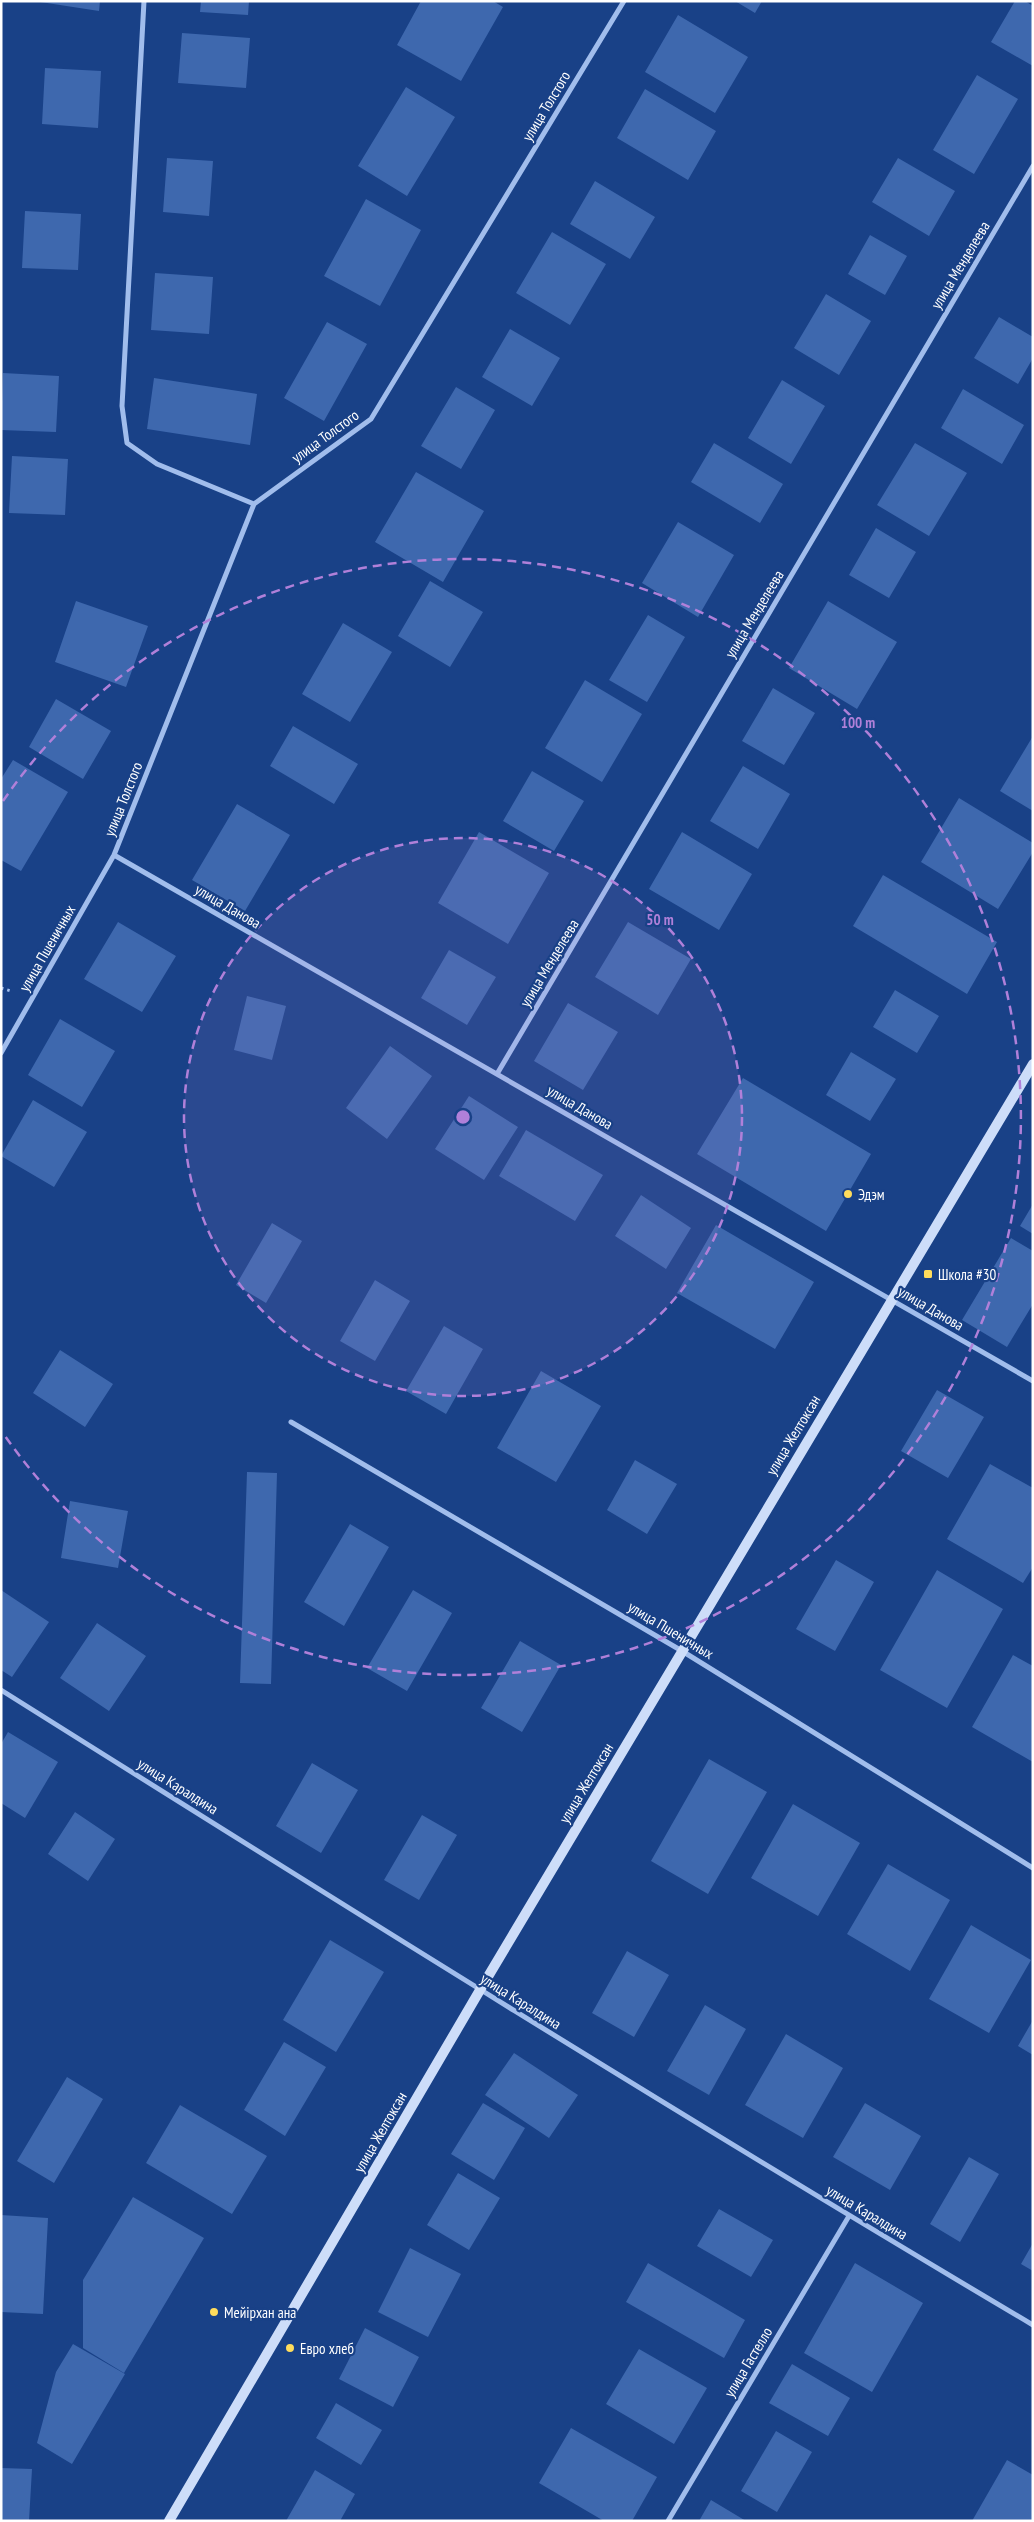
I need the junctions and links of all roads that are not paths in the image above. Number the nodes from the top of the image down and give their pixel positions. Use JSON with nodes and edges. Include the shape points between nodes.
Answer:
{"nodes":[{"id":1,"x":144,"y":1,"type":"edge"},
{"id":2,"x":624,"y":1,"type":"edge"},
{"id":3,"x":1033,"y":166,"type":"edge"},
{"id":4,"x":254,"y":504,"type":"junction"},
{"id":5,"x":114,"y":855,"type":"junction"},
{"id":6,"x":1,"y":1053,"type":"edge"},
{"id":7,"x":1033,"y":1064,"type":"edge"},
{"id":8,"x":497,"y":1074,"type":"junction"},
{"id":9,"x":892,"y":1300,"type":"junction"},
{"id":10,"x":1033,"y":1381,"type":"edge"},
{"id":11,"x":291,"y":1422,"type":"dead end"},
{"id":12,"x":682,"y":1651,"type":"junction"},
{"id":13,"x":1,"y":1690,"type":"edge"},
{"id":14,"x":1033,"y":1868,"type":"edge"},
{"id":15,"x":480,"y":1990,"type":"junction"},
{"id":16,"x":849,"y":2216,"type":"junction"},
{"id":17,"x":1033,"y":2325,"type":"edge"},
{"id":18,"x":169,"y":2521,"type":"edge"},
{"id":19,"x":668,"y":2521,"type":"edge"}],
"edges":[{"from":1,"to":4,"type":"street","via":[[122,406],[127,443],[157,464]]},
{"from":2,"to":4,"type":"street","name":"улица Толстого","via":[[371,419]]},
{"from":3,"to":8,"type":"street","name":"улица Менделеева"},
{"from":4,"to":5,"type":"street","name":"улица Толстого"},
{"from":5,"to":6,"type":"street","name":"улица Пшеничных"},
{"from":5,"to":8,"type":"street","name":"улица Данова"},
{"from":7,"to":9,"type":"main road","name":"улица Желтоксан"},
{"from":8,"to":9,"type":"street","name":"улица Данова"},
{"from":9,"to":10,"type":"street","name":"улица Данова"},
{"from":9,"to":12,"type":"main road","name":"улица Желтоксан"},
{"from":11,"to":12,"type":"street","name":"улица Пшеничных"},
{"from":12,"to":14,"type":"street","name":"улица Пшеничных"},
{"from":12,"to":15,"type":"main road","name":"улица Желтоксан"},
{"from":13,"to":15,"type":"street","name":"улица Каралдина"},
{"from":15,"to":16,"type":"street","name":"улица Каралдина"},
{"from":15,"to":18,"type":"main road","name":"улица Желтоксан"},
{"from":16,"to":17,"type":"street","name":"улица Каралдина"},
{"from":16,"to":19,"type":"street","name":"улица Гастелло"}]}
